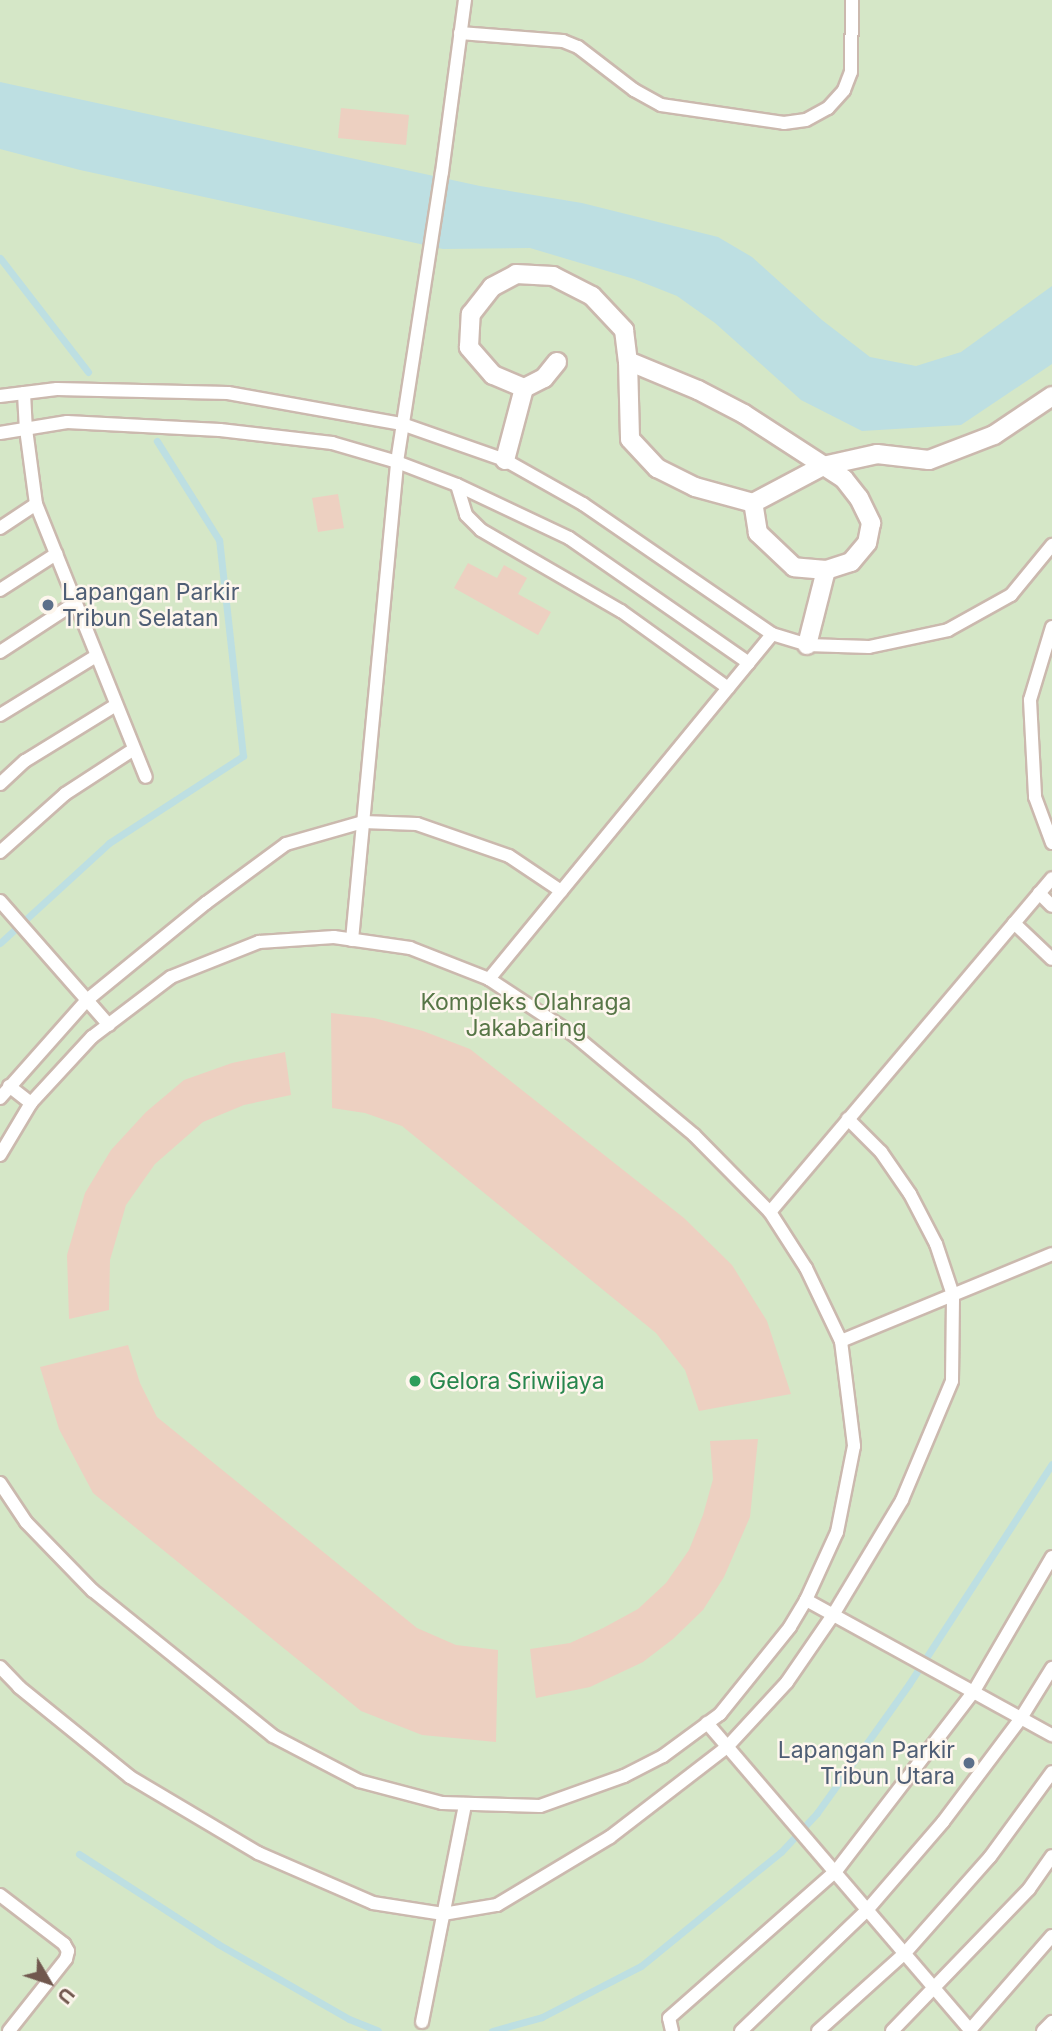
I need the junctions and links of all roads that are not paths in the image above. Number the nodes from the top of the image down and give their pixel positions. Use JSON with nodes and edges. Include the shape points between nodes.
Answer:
{"nodes":[{"id":1,"x":465,"y":0,"type":"edge"},
{"id":2,"x":852,"y":0,"type":"edge"},
{"id":3,"x":460,"y":33,"type":"junction"},
{"id":4,"x":628,"y":361,"type":"junction"},
{"id":5,"x":557,"y":362,"type":"dead end"},
{"id":6,"x":524,"y":388,"type":"junction"},
{"id":7,"x":24,"y":393,"type":"junction"},
{"id":8,"x":0,"y":396,"type":"edge"},
{"id":9,"x":1052,"y":396,"type":"edge"},
{"id":10,"x":402,"y":424,"type":"junction"},
{"id":11,"x":26,"y":429,"type":"junction"},
{"id":12,"x":0,"y":433,"type":"edge"},
{"id":13,"x":505,"y":460,"type":"junction"},
{"id":14,"x":397,"y":461,"type":"junction"},
{"id":15,"x":823,"y":466,"type":"junction"},
{"id":16,"x":457,"y":485,"type":"junction"},
{"id":17,"x":753,"y":503,"type":"junction"},
{"id":18,"x":36,"y":505,"type":"junction"},
{"id":19,"x":0,"y":528,"type":"edge"},
{"id":20,"x":1052,"y":545,"type":"edge"},
{"id":21,"x":56,"y":554,"type":"junction"},
{"id":22,"x":826,"y":570,"type":"junction"},
{"id":23,"x":0,"y":590,"type":"edge"},
{"id":24,"x":75,"y":603,"type":"junction"},
{"id":25,"x":1052,"y":627,"type":"edge"},
{"id":26,"x":772,"y":634,"type":"junction"},
{"id":27,"x":807,"y":645,"type":"junction"},
{"id":28,"x":0,"y":652,"type":"edge"},
{"id":29,"x":96,"y":656,"type":"junction"},
{"id":30,"x":748,"y":663,"type":"junction"},
{"id":31,"x":728,"y":688,"type":"junction"},
{"id":32,"x":116,"y":705,"type":"junction"},
{"id":33,"x":0,"y":715,"type":"edge"},
{"id":34,"x":134,"y":749,"type":"junction"},
{"id":35,"x":146,"y":778,"type":"dead end"},
{"id":36,"x":0,"y":783,"type":"edge"},
{"id":37,"x":363,"y":822,"type":"junction"},
{"id":38,"x":1052,"y":843,"type":"edge"},
{"id":39,"x":0,"y":852,"type":"edge"},
{"id":40,"x":1052,"y":878,"type":"edge"},
{"id":41,"x":561,"y":891,"type":"junction"},
{"id":42,"x":1039,"y":893,"type":"junction"},
{"id":43,"x":3,"y":904,"type":"edge"},
{"id":44,"x":1052,"y":906,"type":"edge"},
{"id":45,"x":1014,"y":922,"type":"junction"},
{"id":46,"x":352,"y":940,"type":"junction"},
{"id":47,"x":1052,"y":959,"type":"edge"},
{"id":48,"x":489,"y":979,"type":"junction"},
{"id":49,"x":87,"y":1000,"type":"junction"},
{"id":50,"x":109,"y":1025,"type":"junction"},
{"id":51,"x":9,"y":1086,"type":"junction"},
{"id":52,"x":0,"y":1098,"type":"edge"},
{"id":53,"x":31,"y":1103,"type":"junction"},
{"id":54,"x":848,"y":1119,"type":"junction"},
{"id":55,"x":0,"y":1156,"type":"edge"},
{"id":56,"x":770,"y":1212,"type":"junction"},
{"id":57,"x":1052,"y":1254,"type":"edge"},
{"id":58,"x":953,"y":1294,"type":"junction"},
{"id":59,"x":841,"y":1341,"type":"junction"},
{"id":60,"x":0,"y":1483,"type":"edge"},
{"id":61,"x":1052,"y":1557,"type":"edge"},
{"id":62,"x":806,"y":1600,"type":"junction"},
{"id":63,"x":833,"y":1615,"type":"junction"},
{"id":64,"x":0,"y":1667,"type":"edge"},
{"id":65,"x":1052,"y":1668,"type":"edge"},
{"id":66,"x":974,"y":1691,"type":"junction"},
{"id":67,"x":1021,"y":1718,"type":"junction"},
{"id":68,"x":707,"y":1723,"type":"junction"},
{"id":69,"x":1052,"y":1735,"type":"edge"},
{"id":70,"x":728,"y":1746,"type":"junction"},
{"id":71,"x":1052,"y":1772,"type":"edge"},
{"id":72,"x":465,"y":1804,"type":"junction"},
{"id":73,"x":1052,"y":1856,"type":"edge"},
{"id":74,"x":836,"y":1871,"type":"junction"},
{"id":75,"x":0,"y":1895,"type":"edge"},
{"id":76,"x":868,"y":1909,"type":"junction"},
{"id":77,"x":443,"y":1914,"type":"junction"},
{"id":78,"x":1052,"y":1936,"type":"edge"},
{"id":79,"x":905,"y":1953,"type":"junction"},
{"id":80,"x":936,"y":1989,"type":"junction"},
{"id":81,"x":422,"y":2022,"type":"dead end"},
{"id":82,"x":1052,"y":2022,"type":"edge"},
{"id":83,"x":9,"y":2031,"type":"edge"},
{"id":84,"x":672,"y":2031,"type":"edge"},
{"id":85,"x":741,"y":2031,"type":"edge"},
{"id":86,"x":818,"y":2031,"type":"edge"},
{"id":87,"x":892,"y":2031,"type":"edge"},
{"id":88,"x":970,"y":2031,"type":"edge"},
{"id":89,"x":1044,"y":2031,"type":"edge"}],
"edges":[{"from":1,"to":3,"type":"lane"},
{"from":2,"to":3,"type":"lane","via":[[851,72],[844,90],[828,108],[806,120],[785,123],[661,105],[563,41]]},
{"from":3,"to":10,"type":"lane"},
{"from":4,"to":6,"type":"street","via":[[624,330],[592,296],[553,276],[516,274],[492,287],[471,314],[470,347],[493,376]]},
{"from":4,"to":15,"type":"street","via":[[744,414]]},
{"from":4,"to":17,"type":"street","via":[[631,439],[657,468],[695,487]]},
{"from":5,"to":6,"type":"street","via":[[544,378]]},
{"from":6,"to":13,"type":"street"},
{"from":7,"to":8,"type":"lane"},
{"from":7,"to":10,"type":"lane","via":[[57,389],[228,393]]},
{"from":7,"to":11,"type":"lane"},
{"from":9,"to":15,"type":"street","via":[[994,435],[929,460],[877,454]]},
{"from":10,"to":13,"type":"lane"},
{"from":10,"to":14,"type":"lane"},
{"from":11,"to":12,"type":"lane"},
{"from":11,"to":14,"type":"lane","via":[[67,422],[220,430],[332,443]]},
{"from":11,"to":18,"type":"lane"},
{"from":13,"to":26,"type":"lane","via":[[583,504]]},
{"from":14,"to":16,"type":"lane"},
{"from":14,"to":37,"type":"lane"},
{"from":15,"to":17,"type":"street"},
{"from":15,"to":22,"type":"street","via":[[844,479],[871,523],[867,543],[851,562]]},
{"from":16,"to":30,"type":"lane","via":[[569,538]]},
{"from":16,"to":31,"type":"lane","via":[[466,515],[481,530],[621,611]]},
{"from":17,"to":22,"type":"street","via":[[758,533],[775,550],[794,567]]},
{"from":18,"to":19,"type":"lane"},
{"from":18,"to":21,"type":"lane"},
{"from":20,"to":27,"type":"lane","via":[[1011,595],[948,630],[869,647]]},
{"from":21,"to":23,"type":"lane"},
{"from":21,"to":24,"type":"lane"},
{"from":22,"to":27,"type":"street"},
{"from":24,"to":28,"type":"lane"},
{"from":24,"to":29,"type":"lane"},
{"from":25,"to":38,"type":"lane","via":[[1030,700],[1035,797]]},
{"from":26,"to":27,"type":"lane"},
{"from":26,"to":30,"type":"lane"},
{"from":29,"to":32,"type":"lane"},
{"from":29,"to":33,"type":"lane"},
{"from":30,"to":31,"type":"lane"},
{"from":31,"to":41,"type":"lane"},
{"from":32,"to":34,"type":"lane"},
{"from":32,"to":36,"type":"lane","via":[[25,761]]},
{"from":34,"to":35,"type":"lane"},
{"from":34,"to":39,"type":"lane","via":[[65,794]]},
{"from":37,"to":41,"type":"lane","via":[[417,824],[509,856]]},
{"from":37,"to":46,"type":"lane"},
{"from":37,"to":49,"type":"lane","via":[[286,844]]},
{"from":40,"to":42,"type":"lane"},
{"from":41,"to":48,"type":"lane"},
{"from":42,"to":44,"type":"lane"},
{"from":42,"to":45,"type":"lane"},
{"from":43,"to":49,"type":"lane"},
{"from":45,"to":47,"type":"lane"},
{"from":45,"to":54,"type":"lane"},
{"from":46,"to":48,"type":"lane","via":[[411,948]]},
{"from":46,"to":50,"type":"lane","via":[[260,942],[171,977]]},
{"from":48,"to":56,"type":"lane","via":[[600,1056],[694,1135]]},
{"from":49,"to":50,"type":"lane"},
{"from":49,"to":51,"type":"lane"},
{"from":50,"to":53,"type":"lane","via":[[92,1037]]},
{"from":51,"to":52,"type":"lane"},
{"from":51,"to":53,"type":"lane"},
{"from":53,"to":55,"type":"lane"},
{"from":54,"to":56,"type":"lane"},
{"from":54,"to":58,"type":"lane","via":[[881,1152],[911,1194],[936,1244]]},
{"from":56,"to":59,"type":"lane","via":[[806,1268]]},
{"from":57,"to":58,"type":"lane"},
{"from":58,"to":59,"type":"lane"},
{"from":58,"to":63,"type":"lane","via":[[952,1381],[902,1500]]},
{"from":59,"to":62,"type":"lane","via":[[854,1446],[837,1532]]},
{"from":60,"to":72,"type":"lane","via":[[26,1522],[93,1591],[273,1736],[359,1782],[442,1803]]},
{"from":61,"to":66,"type":"lane"},
{"from":62,"to":63,"type":"lane"},
{"from":62,"to":68,"type":"lane","via":[[775,1647],[720,1714]]},
{"from":63,"to":66,"type":"lane"},
{"from":63,"to":70,"type":"lane","via":[[788,1682]]},
{"from":64,"to":77,"type":"lane","via":[[130,1777],[258,1853],[373,1903]]},
{"from":65,"to":67,"type":"lane"},
{"from":66,"to":67,"type":"lane"},
{"from":66,"to":74,"type":"lane"},
{"from":67,"to":69,"type":"lane"},
{"from":67,"to":76,"type":"lane","via":[[943,1822]]},
{"from":68,"to":70,"type":"lane"},
{"from":68,"to":72,"type":"lane","via":[[663,1756],[624,1776],[540,1806]]},
{"from":70,"to":74,"type":"lane"},
{"from":70,"to":77,"type":"lane","via":[[610,1836],[497,1905]]},
{"from":71,"to":79,"type":"lane","via":[[990,1857]]},
{"from":72,"to":77,"type":"lane"},
{"from":73,"to":80,"type":"lane","via":[[1029,1889]]},
{"from":74,"to":76,"type":"lane"},
{"from":74,"to":84,"type":"lane","via":[[669,2018]]},
{"from":75,"to":83,"type":"lane","via":[[68,1951]]},
{"from":76,"to":79,"type":"lane"},
{"from":76,"to":85,"type":"lane"},
{"from":77,"to":81,"type":"lane"},
{"from":78,"to":88,"type":"lane"},
{"from":79,"to":80,"type":"lane"},
{"from":79,"to":86,"type":"lane"},
{"from":80,"to":87,"type":"lane"},
{"from":80,"to":88,"type":"lane"},
{"from":82,"to":89,"type":"lane"}]}
